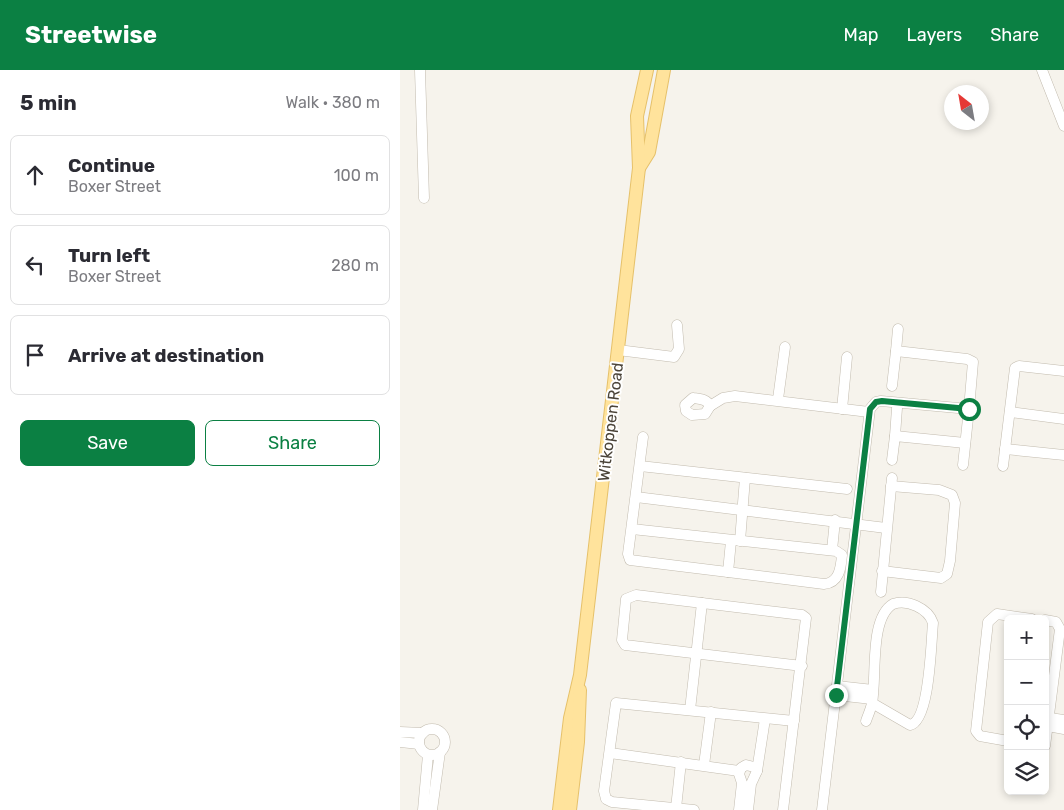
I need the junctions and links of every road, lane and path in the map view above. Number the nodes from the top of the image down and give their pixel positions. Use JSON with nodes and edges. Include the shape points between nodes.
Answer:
{"nodes":[{"id":1,"x":420,"y":70,"type":"edge"},
{"id":2,"x":646,"y":70,"type":"edge"},
{"id":3,"x":664,"y":70,"type":"edge"},
{"id":4,"x":1042,"y":70,"type":"edge"},
{"id":5,"x":1064,"y":126,"type":"edge"},
{"id":6,"x":639,"y":168,"type":"junction"},
{"id":7,"x":424,"y":198,"type":"dead end"},
{"id":8,"x":677,"y":325,"type":"dead end"},
{"id":9,"x":898,"y":329,"type":"dead end"},
{"id":10,"x":785,"y":347,"type":"dead end"},
{"id":11,"x":618,"y":350,"type":"junction"},
{"id":12,"x":896,"y":351,"type":"junction"},
{"id":13,"x":848,"y":357,"type":"dead end"},
{"id":14,"x":1064,"y":372,"type":"edge"},
{"id":15,"x":892,"y":386,"type":"dead end"},
{"id":16,"x":778,"y":399,"type":"junction"},
{"id":17,"x":710,"y":406,"type":"dead end"},
{"id":18,"x":897,"y":408,"type":"dead end"},
{"id":19,"x":842,"y":409,"type":"junction"},
{"id":20,"x":969,"y":409,"type":"junction"},
{"id":21,"x":869,"y":412,"type":"junction"},
{"id":22,"x":1010,"y":412,"type":"junction"},
{"id":23,"x":1064,"y":419,"type":"edge"},
{"id":24,"x":643,"y":436,"type":"dead end"},
{"id":25,"x":895,"y":436,"type":"junction"},
{"id":26,"x":965,"y":444,"type":"junction"},
{"id":27,"x":1005,"y":449,"type":"junction"},
{"id":28,"x":1064,"y":455,"type":"edge"},
{"id":29,"x":892,"y":460,"type":"dead end"},
{"id":30,"x":963,"y":465,"type":"dead end"},
{"id":31,"x":640,"y":466,"type":"junction"},
{"id":32,"x":1003,"y":466,"type":"dead end"},
{"id":33,"x":745,"y":478,"type":"junction"},
{"id":34,"x":847,"y":489,"type":"dead end"},
{"id":35,"x":636,"y":497,"type":"junction"},
{"id":36,"x":743,"y":509,"type":"junction"},
{"id":37,"x":835,"y":520,"type":"junction"},
{"id":38,"x":856,"y":522,"type":"junction"},
{"id":39,"x":886,"y":528,"type":"junction"},
{"id":40,"x":632,"y":529,"type":"junction"},
{"id":41,"x":736,"y":541,"type":"junction"},
{"id":42,"x":832,"y":550,"type":"junction"},
{"id":43,"x":728,"y":572,"type":"junction"},
{"id":44,"x":882,"y":572,"type":"junction"},
{"id":45,"x":881,"y":592,"type":"dead end"},
{"id":46,"x":702,"y":603,"type":"junction"},
{"id":47,"x":1004,"y":615,"type":"edge"},
{"id":48,"x":1049,"y":621,"type":"edge"},
{"id":49,"x":697,"y":653,"type":"junction"},
{"id":50,"x":802,"y":666,"type":"junction"},
{"id":51,"x":837,"y":690,"type":"junction"},
{"id":52,"x":872,"y":698,"type":"junction"},
{"id":53,"x":690,"y":710,"type":"junction"},
{"id":54,"x":711,"y":712,"type":"junction"},
{"id":55,"x":765,"y":719,"type":"junction"},
{"id":56,"x":1064,"y":720,"type":"edge"},
{"id":57,"x":794,"y":721,"type":"junction"},
{"id":58,"x":866,"y":721,"type":"dead end"},
{"id":59,"x":1049,"y":722,"type":"junction"},
{"id":60,"x":1064,"y":729,"type":"edge"},
{"id":61,"x":400,"y":732,"type":"edge"},
{"id":62,"x":423,"y":734,"type":"junction"},
{"id":63,"x":1004,"y":740,"type":"edge"},
{"id":64,"x":400,"y":742,"type":"edge"},
{"id":65,"x":419,"y":744,"type":"junction"},
{"id":66,"x":440,"y":752,"type":"junction"},
{"id":67,"x":610,"y":753,"type":"junction"},
{"id":68,"x":428,"y":755,"type":"junction"},
{"id":69,"x":681,"y":762,"type":"junction"},
{"id":70,"x":704,"y":765,"type":"junction"},
{"id":71,"x":739,"y":770,"type":"junction"},
{"id":72,"x":757,"y":771,"type":"junction"},
{"id":73,"x":676,"y":808,"type":"junction"},
{"id":74,"x":423,"y":810,"type":"edge"},
{"id":75,"x":432,"y":810,"type":"edge"},
{"id":76,"x":562,"y":810,"type":"edge"},
{"id":77,"x":694,"y":810,"type":"edge"},
{"id":78,"x":739,"y":810,"type":"edge"},
{"id":79,"x":748,"y":810,"type":"edge"},
{"id":80,"x":783,"y":810,"type":"edge"},
{"id":81,"x":822,"y":810,"type":"edge"}],
"edges":[{"from":1,"to":7,"type":"street"},
{"from":2,"to":6,"type":"main road","name":"Witkoppen Road","via":[[636,116]]},
{"from":3,"to":6,"type":"main road","name":"Witkoppen Road","via":[[649,152]]},
{"from":4,"to":5,"type":"street"},
{"from":6,"to":11,"type":"main road","name":"Witkoppen Road"},
{"from":8,"to":11,"type":"street","via":[[679,349],[674,357]]},
{"from":9,"to":12,"type":"street"},
{"from":10,"to":16,"type":"street"},
{"from":11,"to":76,"type":"main road","name":"Witkoppen Road","via":[[580,675],[581,703]]},
{"from":12,"to":15,"type":"street"},
{"from":12,"to":20,"type":"street","via":[[971,361],[974,368]]},
{"from":13,"to":19,"type":"street"},
{"from":14,"to":22,"type":"street","via":[[1016,367]]},
{"from":16,"to":17,"type":"street","via":[[729,396]]},
{"from":16,"to":19,"type":"street"},
{"from":18,"to":25,"type":"street"},
{"from":19,"to":21,"type":"street"},
{"from":20,"to":21,"type":"street","via":[[882,401],[874,404]]},
{"from":20,"to":26,"type":"street"},
{"from":21,"to":38,"type":"street"},
{"from":22,"to":23,"type":"street"},
{"from":22,"to":27,"type":"street"},
{"from":24,"to":31,"type":"street"},
{"from":25,"to":26,"type":"street"},
{"from":25,"to":29,"type":"street"},
{"from":26,"to":30,"type":"street"},
{"from":27,"to":28,"type":"street"},
{"from":27,"to":32,"type":"street"},
{"from":31,"to":33,"type":"street"},
{"from":31,"to":35,"type":"street"},
{"from":33,"to":34,"type":"street"},
{"from":33,"to":36,"type":"street"},
{"from":35,"to":36,"type":"street"},
{"from":35,"to":40,"type":"street"},
{"from":36,"to":37,"type":"street"},
{"from":36,"to":41,"type":"street"},
{"from":37,"to":38,"type":"street"},
{"from":37,"to":42,"type":"street"},
{"from":38,"to":39,"type":"street"},
{"from":38,"to":51,"type":"street"},
{"from":39,"to":44,"type":"street"},
{"from":39,"to":44,"type":"street","via":[[892,482],[952,495],[955,503],[947,574],[941,578]]},
{"from":40,"to":41,"type":"street"},
{"from":40,"to":43,"type":"street","via":[[630,560]]},
{"from":41,"to":42,"type":"street"},
{"from":41,"to":43,"type":"street"},
{"from":42,"to":43,"type":"street","via":[[841,553],[842,564],[839,573],[827,584]]},
{"from":44,"to":45,"type":"street"},
{"from":46,"to":49,"type":"street"},
{"from":46,"to":49,"type":"street","via":[[629,596],[622,638],[627,646]]},
{"from":46,"to":50,"type":"street","via":[[805,617]]},
{"from":47,"to":63,"type":"street","via":[[997,614],[988,622],[976,731],[980,736]]},
{"from":48,"to":59,"type":"street","via":[[1056,622],[1060,629]]},
{"from":49,"to":50,"type":"street"},
{"from":49,"to":53,"type":"street"},
{"from":50,"to":57,"type":"street"},
{"from":51,"to":52,"type":"street"},
{"from":51,"to":81,"type":"street"},
{"from":52,"to":52,"type":"street","via":[[878,627],[885,610],[902,602],[926,612],[933,623],[921,718],[914,725],[908,724]]},
{"from":52,"to":58,"type":"street"},
{"from":53,"to":54,"type":"street"},
{"from":53,"to":67,"type":"street","via":[[616,703]]},
{"from":54,"to":55,"type":"street"},
{"from":54,"to":70,"type":"street"},
{"from":55,"to":57,"type":"street"},
{"from":55,"to":72,"type":"street"},
{"from":56,"to":59,"type":"street"},
{"from":57,"to":80,"type":"street"},
{"from":59,"to":60,"type":"street"},
{"from":61,"to":62,"type":"street"},
{"from":62,"to":65,"type":"street"},
{"from":62,"to":66,"type":"street","via":[[432,730],[440,732],[445,743]]},
{"from":64,"to":65,"type":"street"},
{"from":65,"to":68,"type":"street"},
{"from":66,"to":68,"type":"street"},
{"from":66,"to":75,"type":"street"},
{"from":67,"to":69,"type":"street"},
{"from":67,"to":73,"type":"street","via":[[604,791],[608,801]]},
{"from":68,"to":74,"type":"street"},
{"from":69,"to":70,"type":"street"},
{"from":69,"to":73,"type":"street"},
{"from":70,"to":71,"type":"street"},
{"from":71,"to":72,"type":"street","via":[[750,765]]},
{"from":71,"to":78,"type":"street","via":[[742,783]]},
{"from":72,"to":79,"type":"street","via":[[751,784]]},
{"from":73,"to":77,"type":"street"}]}
